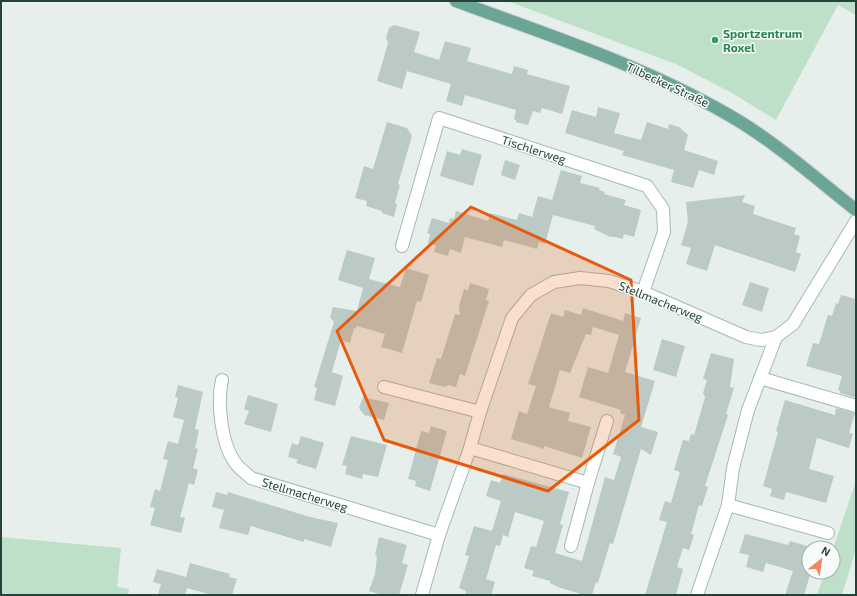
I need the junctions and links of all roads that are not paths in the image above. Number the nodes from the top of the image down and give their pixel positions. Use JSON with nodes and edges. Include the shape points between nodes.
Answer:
{"nodes":[{"id":1,"x":456,"y":1,"type":"edge"},
{"id":2,"x":856,"y":210,"type":"edge"},
{"id":3,"x":856,"y":221,"type":"edge"},
{"id":4,"x":402,"y":246,"type":"dead end"},
{"id":5,"x":643,"y":292,"type":"junction"},
{"id":6,"x":776,"y":337,"type":"junction"},
{"id":7,"x":760,"y":378,"type":"junction"},
{"id":8,"x":222,"y":380,"type":"dead end"},
{"id":9,"x":384,"y":387,"type":"dead end"},
{"id":10,"x":856,"y":406,"type":"edge"},
{"id":11,"x":480,"y":412,"type":"junction"},
{"id":12,"x":607,"y":421,"type":"dead end"},
{"id":13,"x":470,"y":448,"type":"junction"},
{"id":14,"x":588,"y":483,"type":"junction"},
{"id":15,"x":728,"y":505,"type":"junction"},
{"id":16,"x":828,"y":533,"type":"dead end"},
{"id":17,"x":439,"y":535,"type":"junction"},
{"id":18,"x":571,"y":546,"type":"dead end"},
{"id":19,"x":422,"y":595,"type":"edge"},
{"id":20,"x":697,"y":595,"type":"edge"}],
"edges":[{"from":1,"to":2,"type":"main road","name":"Tilbecker Straße","via":[[647,72],[692,94],[768,141]]},
{"from":3,"to":6,"type":"street","via":[[793,324]]},
{"from":4,"to":5,"type":"street","name":"Tischlerweg","via":[[439,118],[647,186],[663,209],[664,232]]},
{"from":5,"to":6,"type":"street","name":"Stellmacherweg","via":[[746,337],[761,340]]},
{"from":5,"to":11,"type":"street","name":"Stellmacherweg","via":[[609,281],[580,278],[554,282],[531,295],[512,318]]},
{"from":6,"to":7,"type":"street"},
{"from":7,"to":10,"type":"street"},
{"from":7,"to":15,"type":"street","via":[[748,410],[733,468]]},
{"from":8,"to":17,"type":"street","name":"Stellmacherweg","via":[[219,394],[225,444],[234,462],[251,478]]},
{"from":9,"to":11,"type":"street"},
{"from":11,"to":13,"type":"street","name":"Stellmacherweg"},
{"from":12,"to":14,"type":"street"},
{"from":13,"to":14,"type":"street"},
{"from":13,"to":17,"type":"street","name":"Stellmacherweg"},
{"from":14,"to":18,"type":"street"},
{"from":15,"to":16,"type":"street"},
{"from":15,"to":20,"type":"street"},
{"from":17,"to":19,"type":"street","name":"Stellmacherweg"}]}
